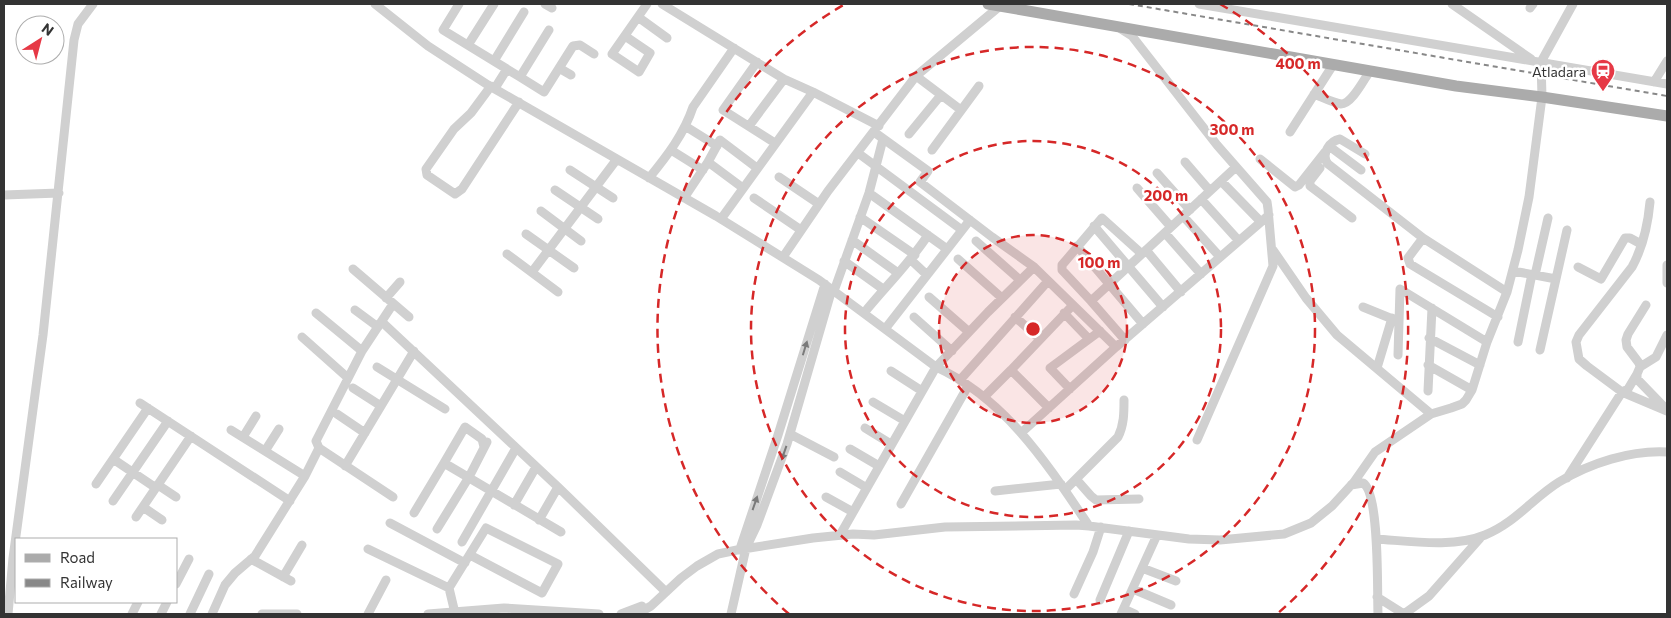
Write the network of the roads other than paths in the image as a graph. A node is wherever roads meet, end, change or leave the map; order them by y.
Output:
1 (93, 4) edge
2 (375, 4) edge
3 (459, 4) edge
4 (494, 4) edge
5 (647, 4) edge
6 (662, 4) edge
7 (988, 4) edge
8 (1199, 4) edge
9 (1452, 4) edge
10 (1573, 4) edge
11 (1000, 6) junction
12 (1041, 8) edge
13 (524, 12) dead end
14 (638, 18) junction
15 (1117, 26) junction
16 (549, 30) dead end
17 (625, 36) dead end
18 (667, 38) dead end
19 (468, 45) junction
20 (734, 48) junction
21 (594, 54) dead end
22 (494, 61) junction
23 (1667, 61) edge
24 (758, 62) junction
25 (1538, 62) junction
26 (1333, 64) junction
27 (560, 68) junction
28 (507, 69) junction
29 (1370, 71) junction
30 (571, 75) dead end
31 (916, 76) junction
32 (520, 77) junction
33 (784, 79) junction
34 (1654, 82) junction
35 (1667, 84) edge
36 (979, 86) dead end
37 (493, 87) junction
38 (813, 92) junction
39 (941, 94) junction
40 (1314, 94) junction
41 (1542, 97) junction
42 (518, 102) junction
43 (961, 110) junction
44 (1667, 116) edge
45 (685, 126) junction
46 (749, 126) junction
47 (877, 129) junction
48 (1290, 132) dead end
49 (909, 134) dead end
50 (883, 139) junction
51 (775, 143) junction
52 (717, 146) junction
53 (671, 150) junction
54 (932, 150) dead end
55 (858, 153) junction
56 (1327, 153) junction
57 (1365, 154) dead end
58 (1260, 158) dead end
59 (617, 159) junction
60 (1185, 162) dead end
61 (705, 166) junction
62 (876, 167) junction
63 (1236, 167) junction
64 (757, 168) junction
65 (570, 170) dead end
66 (1361, 170) dead end
67 (1157, 173) dead end
68 (779, 177) dead end
69 (650, 178) junction
70 (1221, 181) junction
71 (595, 187) junction
72 (743, 188) junction
73 (1137, 188) dead end
74 (555, 190) dead end
75 (1210, 191) junction
76 (59, 193) junction
77 (869, 193) junction
78 (4, 195) edge
79 (613, 198) dead end
80 (684, 198) junction
81 (754, 198) dead end
82 (1201, 199) junction
83 (1650, 202) dead end
84 (819, 204) junction
85 (580, 207) junction
86 (541, 211) dead end
87 (1186, 213) junction
88 (1269, 215) junction
89 (860, 217) junction
90 (1352, 218) dead end
91 (1548, 218) dead end
92 (598, 219) dead end
93 (721, 219) junction
94 (970, 220) junction
95 (1260, 222) junction
96 (1094, 226) junction
97 (564, 228) junction
98 (802, 230) junction
99 (962, 230) junction
100 (1168, 230) junction
101 (1567, 230) dead end
102 (526, 234) dead end
103 (928, 236) junction
104 (1423, 238) junction
105 (852, 240) junction
106 (581, 241) dead end
107 (976, 241) dead end
108 (1239, 241) junction
109 (1641, 244) junction
110 (1077, 246) junction
111 (1272, 248) junction
112 (548, 249) junction
113 (947, 250) junction
114 (1144, 252) junction
115 (507, 254) dead end
116 (783, 257) junction
117 (913, 257) junction
118 (1220, 258) junction
119 (958, 259) dead end
120 (844, 261) junction
121 (1667, 265) edge
122 (1034, 266) junction
123 (1128, 267) junction
124 (1578, 267) dead end
125 (574, 268) dead end
126 (353, 269) dead end
127 (1513, 271) junction
128 (532, 272) junction
129 (898, 273) junction
130 (1201, 274) junction
131 (927, 275) junction
132 (1533, 275) junction
133 (1556, 279) junction
134 (1020, 280) junction
135 (1048, 281) junction
136 (400, 282) dead end
137 (1667, 283) edge
138 (1110, 284) junction
139 (830, 288) junction
140 (883, 289) junction
141 (558, 292) dead end
142 (1181, 292) junction
143 (1507, 292) junction
144 (929, 297) dead end
145 (1002, 298) junction
146 (1091, 301) junction
147 (1073, 305) junction
148 (1646, 305) dead end
149 (1163, 307) junction
150 (1363, 307) dead end
151 (1432, 308) junction
152 (355, 310) dead end
153 (316, 313) dead end
154 (864, 313) junction
155 (1064, 313) junction
156 (385, 314) junction
157 (914, 316) dead end
158 (408, 317) dead end
159 (1015, 317) junction
160 (1498, 318) junction
161 (1395, 320) junction
162 (1143, 324) junction
163 (885, 329) junction
164 (1100, 331) junction
165 (969, 332) junction
166 (1667, 335) edge
167 (302, 337) dead end
168 (1429, 338) junction
169 (1090, 339) junction
170 (1040, 340) junction
171 (1125, 340) junction
172 (1487, 342) junction
173 (1518, 342) dead end
174 (1116, 347) junction
175 (362, 350) junction
176 (414, 350) junction
177 (1540, 350) dead end
178 (952, 351) junction
179 (1398, 355) dead end
180 (1428, 365) junction
181 (1480, 366) junction
182 (377, 367) dead end
183 (936, 368) junction
184 (1377, 368) junction
185 (1012, 370) junction
186 (891, 371) dead end
187 (1639, 371) junction
188 (348, 378) junction
189 (397, 379) junction
190 (960, 380) junction
191 (968, 386) junction
192 (353, 388) dead end
193 (1070, 388) junction
194 (1472, 390) junction
195 (922, 391) junction
196 (1428, 391) dead end
197 (1622, 392) junction
198 (984, 398) junction
199 (1124, 400) dead end
200 (874, 402) dead end
201 (381, 406) junction
202 (1048, 408) junction
203 (445, 409) dead end
204 (1667, 410) edge
205 (336, 414) dead end
206 (1431, 414) junction
207 (256, 416) dead end
208 (168, 421) junction
209 (905, 421) junction
210 (865, 428) dead end
211 (279, 429) dead end
212 (232, 430) dead end
213 (1020, 433) junction
214 (364, 434) junction
215 (790, 434) junction
216 (191, 436) junction
217 (242, 437) junction
218 (1197, 440) dead end
219 (891, 444) junction
220 (319, 448) junction
221 (516, 448) junction
222 (850, 449) dead end
223 (265, 451) junction
224 (1667, 452) edge
225 (834, 457) dead end
226 (113, 459) junction
227 (444, 463) junction
228 (345, 466) junction
229 (879, 466) junction
230 (536, 467) junction
231 (133, 472) junction
232 (840, 472) dead end
233 (306, 476) junction
234 (469, 477) junction
235 (1567, 478) junction
236 (1076, 479) junction
237 (96, 484) dead end
238 (1351, 485) junction
239 (157, 486) junction
240 (1063, 487) junction
241 (558, 488) junction
242 (867, 488) junction
243 (492, 491) junction
244 (995, 491) dead end
245 (176, 497) dead end
246 (393, 497) dead end
247 (826, 497) dead end
248 (1139, 499) dead end
249 (290, 500) junction
250 (113, 501) dead end
251 (901, 504) dead end
252 (514, 505) junction
253 (143, 507) junction
254 (853, 512) junction
255 (414, 513) dead end
256 (136, 517) dead end
257 (162, 520) dead end
258 (539, 520) junction
259 (390, 523) dead end
260 (1089, 526) junction
261 (1101, 527) junction
262 (437, 529) dead end
263 (561, 532) dead end
264 (1129, 532) junction
265 (1157, 535) junction
266 (840, 536) junction
267 (1482, 536) junction
268 (1376, 539) junction
269 (462, 542) dead end
270 (302, 545) dead end
271 (368, 549) dead end
272 (743, 549) junction
273 (8, 557) edge
274 (189, 559) dead end
275 (251, 559) junction
276 (467, 559) junction
277 (1142, 568) junction
278 (210, 574) dead end
279 (283, 576) junction
280 (178, 580) edge
281 (386, 580) dead end
282 (1176, 581) dead end
283 (291, 582) dead end
284 (449, 588) junction
285 (1133, 589) junction
286 (666, 592) junction
287 (1074, 594) dead end
288 (1378, 597) junction
289 (1100, 600) dead end
290 (167, 603) edge
291 (1172, 605) dead end
292 (1122, 612) edge
293 (461, 613) edge
294 (8, 614) edge
295 (161, 614) edge
296 (190, 614) edge
297 (212, 614) edge
298 (262, 614) edge
299 (297, 614) edge
300 (368, 614) edge
301 (428, 614) edge
302 (492, 614) edge
303 (542, 614) edge
304 (599, 614) edge
305 (620, 614) edge
306 (637, 614) edge
307 (731, 614) edge
308 (1135, 614) edge
309 (1378, 614) edge
310 (1404, 614) edge

1 - 76 street
2 - 37 street
3 - 19 street
4 - 19 street
5 - 14 street
6 - 20 street
7 - 11 main road
8 - 25 street
9 - 25 street
10 - 25 street
11 - 12 main road
11 - 31 street
12 - 15 main road
13 - 22 street
14 - 17 street
14 - 18 street
15 - 26 main road
15 - 63 street
16 - 32 street
19 - 22 street
20 - 24 street
20 - 45 street
21 - 27 street
22 - 28 street
23 - 34 street
24 - 33 street
24 - 46 street
25 - 34 street
25 - 41 street
26 - 29 main road
26 - 40 street
27 - 30 street
27 - 32 street
28 - 32 street
28 - 37 street
29 - 40 street
29 - 41 main road
31 - 39 street
31 - 47 street
33 - 38 street
33 - 46 street
34 - 35 street
36 - 43 street
37 - 42 street
37 - 42 street
38 - 47 street
38 - 51 street
39 - 43 street
39 - 49 street
40 - 48 street
41 - 44 main road
41 - 127 street
42 - 59 street
43 - 54 street
45 - 52 street
45 - 53 street
46 - 51 street
47 - 50 street
47 - 55 street
50 - 62 street
50 - 94 street
51 - 64 street
52 - 61 street
52 - 64 street
53 - 61 street
53 - 69 street
55 - 62 street
55 - 84 street
56 - 57 street
56 - 58 street
56 - 66 street
56 - 90 street
56 - 104 street
59 - 69 street
59 - 71 street
60 - 75 street
61 - 72 street
61 - 80 street
62 - 77 street
62 - 99 street
63 - 70 street
63 - 88 street
64 - 72 street
65 - 71 street
67 - 87 street
68 - 84 street
69 - 80 street
70 - 75 street
70 - 95 street
71 - 79 street
71 - 85 street
72 - 93 street
73 - 100 street
74 - 85 street
75 - 82 street
76 - 78 street
76 - 273 street
77 - 89 street
77 - 103 street
80 - 93 street
81 - 98 street
82 - 87 street
82 - 108 street
83 - 109 street
84 - 98 street
85 - 92 street
85 - 97 street
86 - 97 street
87 - 100 street
87 - 118 street
88 - 95 street
88 - 111 street
89 - 105 street
89 - 117 street
91 - 132 street
93 - 116 street
94 - 99 street
94 - 122 street
95 - 108 street
96 - 110 street
96 - 114 street
96 - 123 street
97 - 106 street
97 - 112 street
98 - 116 street
99 - 113 street
100 - 114 street
100 - 130 street
101 - 133 street
102 - 112 street
103 - 113 street
103 - 117 street
104 - 143 street
104 - 160 street
105 - 120 street
105 - 129 street
107 - 134 street
108 - 118 street
109 - 124 street
109 - 197 street
110 - 138 street
110 - 146 street
111 - 184 street
111 - 218 street
112 - 125 street
112 - 128 street
113 - 131 street
114 - 123 street
114 - 142 street
115 - 128 street
116 - 139 street
117 - 129 street
117 - 131 street
118 - 130 street
119 - 145 street
120 - 139 street
120 - 140 street
121 - 137 street
122 - 134 street
122 - 135 street
123 - 138 street
123 - 149 street
126 - 156 street
127 - 132 street
127 - 143 street
128 - 141 street
129 - 140 street
130 - 142 street
131 - 163 street
132 - 133 street
132 - 173 street
133 - 177 street
134 - 145 street
135 - 147 street
135 - 159 street
136 - 156 street
138 - 146 street
138 - 162 street
139 - 154 street
139 - 215 street
272 -> 139 street
140 - 154 street
142 - 149 street
143 - 160 street
144 - 165 street
145 - 165 street
146 - 171 street
147 - 155 street
147 - 164 street
148 - 187 street
149 - 162 street
150 - 161 street
151 - 161 street
151 - 168 street
151 - 172 street
152 - 156 street
153 - 175 street
154 - 163 street
155 - 169 street
155 - 170 street
156 - 158 street
156 - 175 street
156 - 176 street
157 - 178 street
159 - 170 street
159 - 190 street
160 - 172 street
161 - 179 street
161 - 184 street
162 - 171 street
163 - 183 street
164 - 169 street
164 - 174 street
165 - 178 street
166 - 187 street
167 - 188 street
168 - 180 street
168 - 181 street
169 - 193 street
170 - 185 street
171 - 174 street
172 - 181 street
174 - 193 street
175 - 188 street
176 - 189 street
176 - 221 street
178 - 183 street
180 - 194 street
180 - 196 street
181 - 194 street
182 - 189 street
183 - 190 street
183 - 195 street
184 - 206 street
185 - 198 street
185 - 202 street
186 - 195 street
187 - 197 street
187 - 204 street
188 - 220 street
189 - 201 street
189 - 203 street
190 - 191 street
191 - 198 street
191 - 251 street
192 - 201 street
193 - 202 street
194 - 206 street
195 - 209 street
197 - 204 street
197 - 235 street
198 - 213 street
199 - 236 street
200 - 209 street
201 - 214 street
202 - 213 street
205 - 214 street
206 - 238 street
207 - 217 street
208 - 216 street
208 - 226 street
208 - 231 street
209 - 219 street
210 - 219 street
211 - 223 street
212 - 217 street
213 - 240 street
214 - 228 street
215 - 225 street
215 -> 272 street
216 - 239 street
216 - 249 street
217 - 223 street
219 - 229 street
220 - 228 street
220 - 233 street
221 - 230 street
221 - 243 street
222 - 229 street
223 - 233 street
224 - 235 street
226 - 231 street
226 - 237 street
227 - 234 street
227 - 234 street
227 - 255 street
228 - 246 street
229 - 242 street
230 - 241 street
230 - 252 street
231 - 239 street
231 - 250 street
232 - 242 street
233 - 249 street
234 - 243 street
234 - 262 street
235 - 267 street
236 - 240 street
236 - 248 street
238 - 265 street
238 - 268 street
239 - 245 street
239 - 253 street
240 - 244 street
240 - 260 street
241 - 258 street
241 - 286 street
242 - 254 street
243 - 252 street
243 - 269 street
247 - 254 street
249 - 275 street
252 - 258 street
253 - 256 street
253 - 257 street
254 - 266 street
258 - 263 street
259 - 276 street
260 - 261 street
260 - 266 street
261 - 264 street
261 - 287 street
264 - 265 street
264 - 289 street
265 - 277 street
266 - 272 street
267 - 268 street
267 - 310 street
268 - 288 street
270 - 279 street
271 - 284 street
272 - 286 street
272 - 307 street
273 - 294 street
274 - 280 street
275 - 279 street
275 - 297 street
276 - 276 street
276 - 284 street
277 - 282 street
277 - 285 street
278 - 296 street
279 - 283 street
281 - 300 street
284 - 293 street
285 - 291 street
285 - 292 street
286 - 305 street
286 - 306 street
288 - 309 street
288 - 310 street
290 - 295 street
292 - 308 street
293 - 301 street
293 - 304 street
298 - 299 street
302 - 303 street

